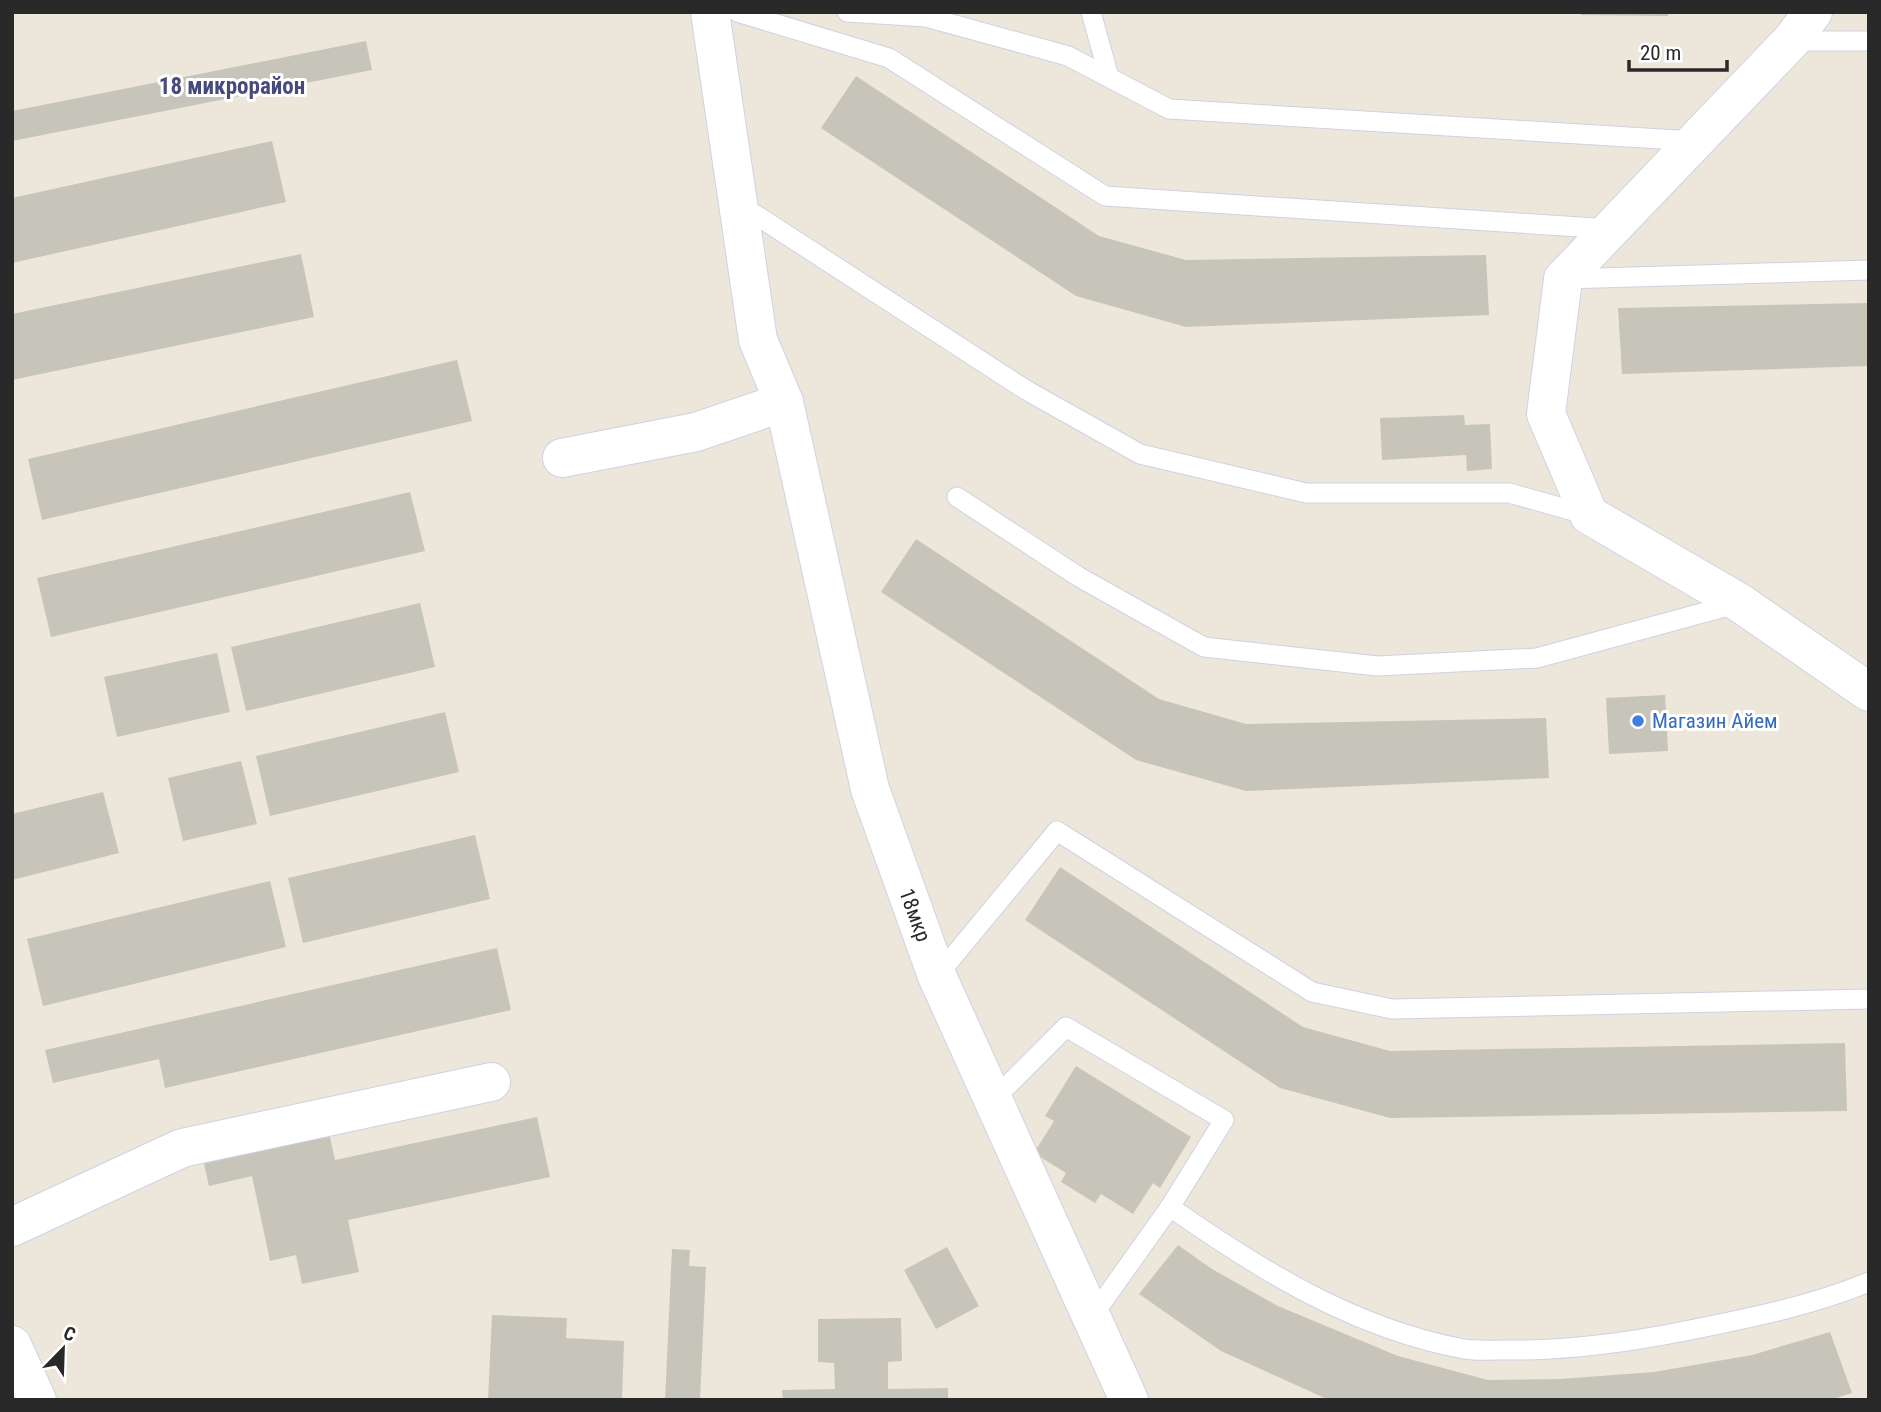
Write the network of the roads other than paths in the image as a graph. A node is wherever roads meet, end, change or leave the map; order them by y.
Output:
1 (710, 12) edge
2 (737, 12) edge
3 (847, 12) edge
4 (1091, 12) edge
5 (1802, 27) edge
6 (1869, 41) edge
7 (1109, 77) junction
8 (1696, 141) junction
9 (738, 204) junction
10 (1611, 229) junction
11 (1869, 270) edge
12 (1563, 279) junction
13 (784, 402) junction
14 (562, 458) dead end
15 (957, 497) dead end
16 (1589, 515) junction
17 (1740, 603) junction
18 (1869, 692) edge
19 (937, 976) junction
20 (1869, 999) edge
21 (491, 1082) dead end
22 (992, 1101) junction
23 (1170, 1208) junction
24 (12, 1227) edge
25 (1869, 1282) edge
26 (1091, 1318) junction
27 (12, 1346) edge
28 (37, 1400) edge
29 (1129, 1400) edge

1 - 9 street, 18мкр
2 - 10 lane
3 - 7 lane
4 - 7 lane
5 - 6 lane
5 - 8 street
7 - 8 lane
8 - 10 street
9 - 13 street, 18мкр
9 - 16 lane
10 - 12 street
11 - 12 lane
12 - 16 street
13 - 14 street
13 - 19 street, 18мкр
15 - 17 lane
16 - 17 street
17 - 18 street
19 - 20 lane
19 - 22 street, 18мкр
21 - 24 street
22 - 23 lane
22 - 26 street, 18мкр
23 - 25 lane
23 - 26 lane
26 - 29 street, 18мкр
27 - 28 street

